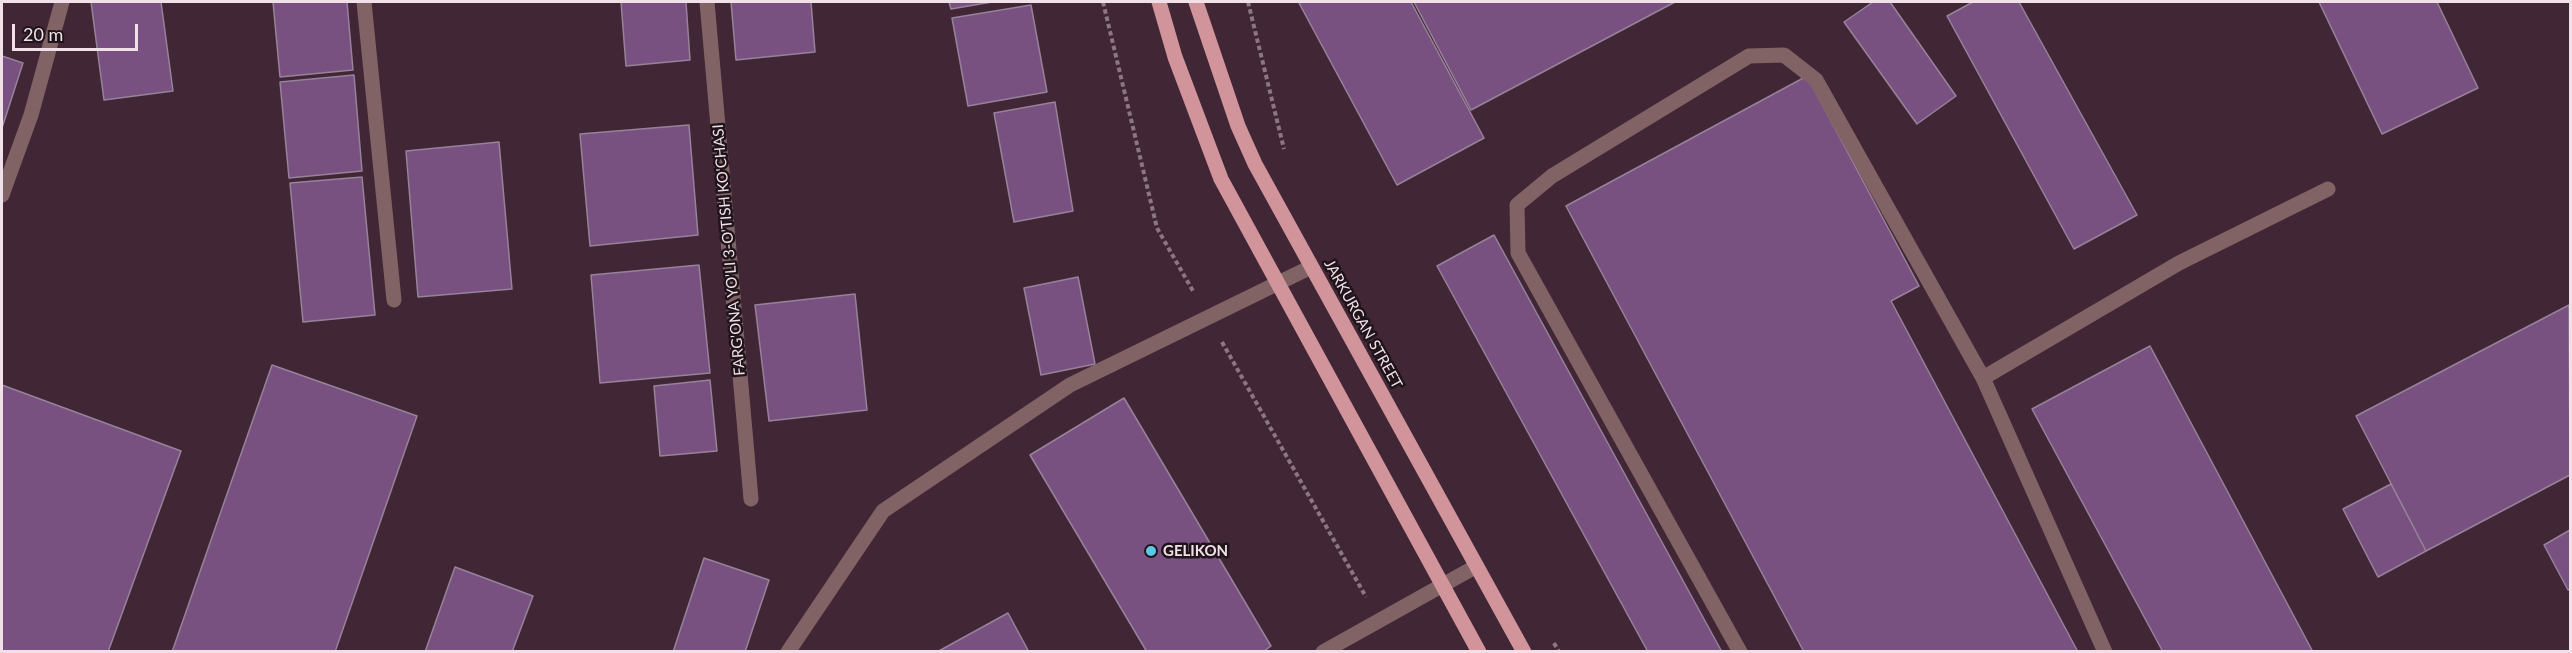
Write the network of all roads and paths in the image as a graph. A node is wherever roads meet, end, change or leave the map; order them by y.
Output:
1 (62, 2) edge
2 (364, 2) edge
3 (707, 2) edge
4 (1159, 2) edge
5 (1196, 2) edge
6 (1248, 2) edge
7 (1288, 158) dead end
8 (2328, 189) dead end
9 (2, 195) edge
10 (1311, 267) junction
11 (1277, 283) junction
12 (394, 300) dead end
13 (1983, 378) junction
14 (751, 499) dead end
15 (1475, 567) junction
16 (1442, 585) junction
17 (1553, 641) dead end
18 (788, 651) edge
19 (1323, 651) edge
20 (1479, 651) edge
21 (1524, 651) edge
22 (1559, 651) edge
23 (1740, 651) edge
24 (2105, 651) edge

1 - 9 street
2 - 12 street
3 - 14 street, FARG'ONA YO'LI 3-O'TISH KO'CHASI
4 - 11 main road
5 - 10 main road, JARKURGAN STREET
6 - 7 path
8 - 13 street
10 - 11 street
10 - 15 main road, JARKURGAN STREET
11 - 16 main road
11 - 18 street
13 - 23 street
13 - 24 street
15 - 16 street
15 - 21 main road, JARKURGAN STREET
16 - 19 street
16 - 20 main road
17 - 22 path

